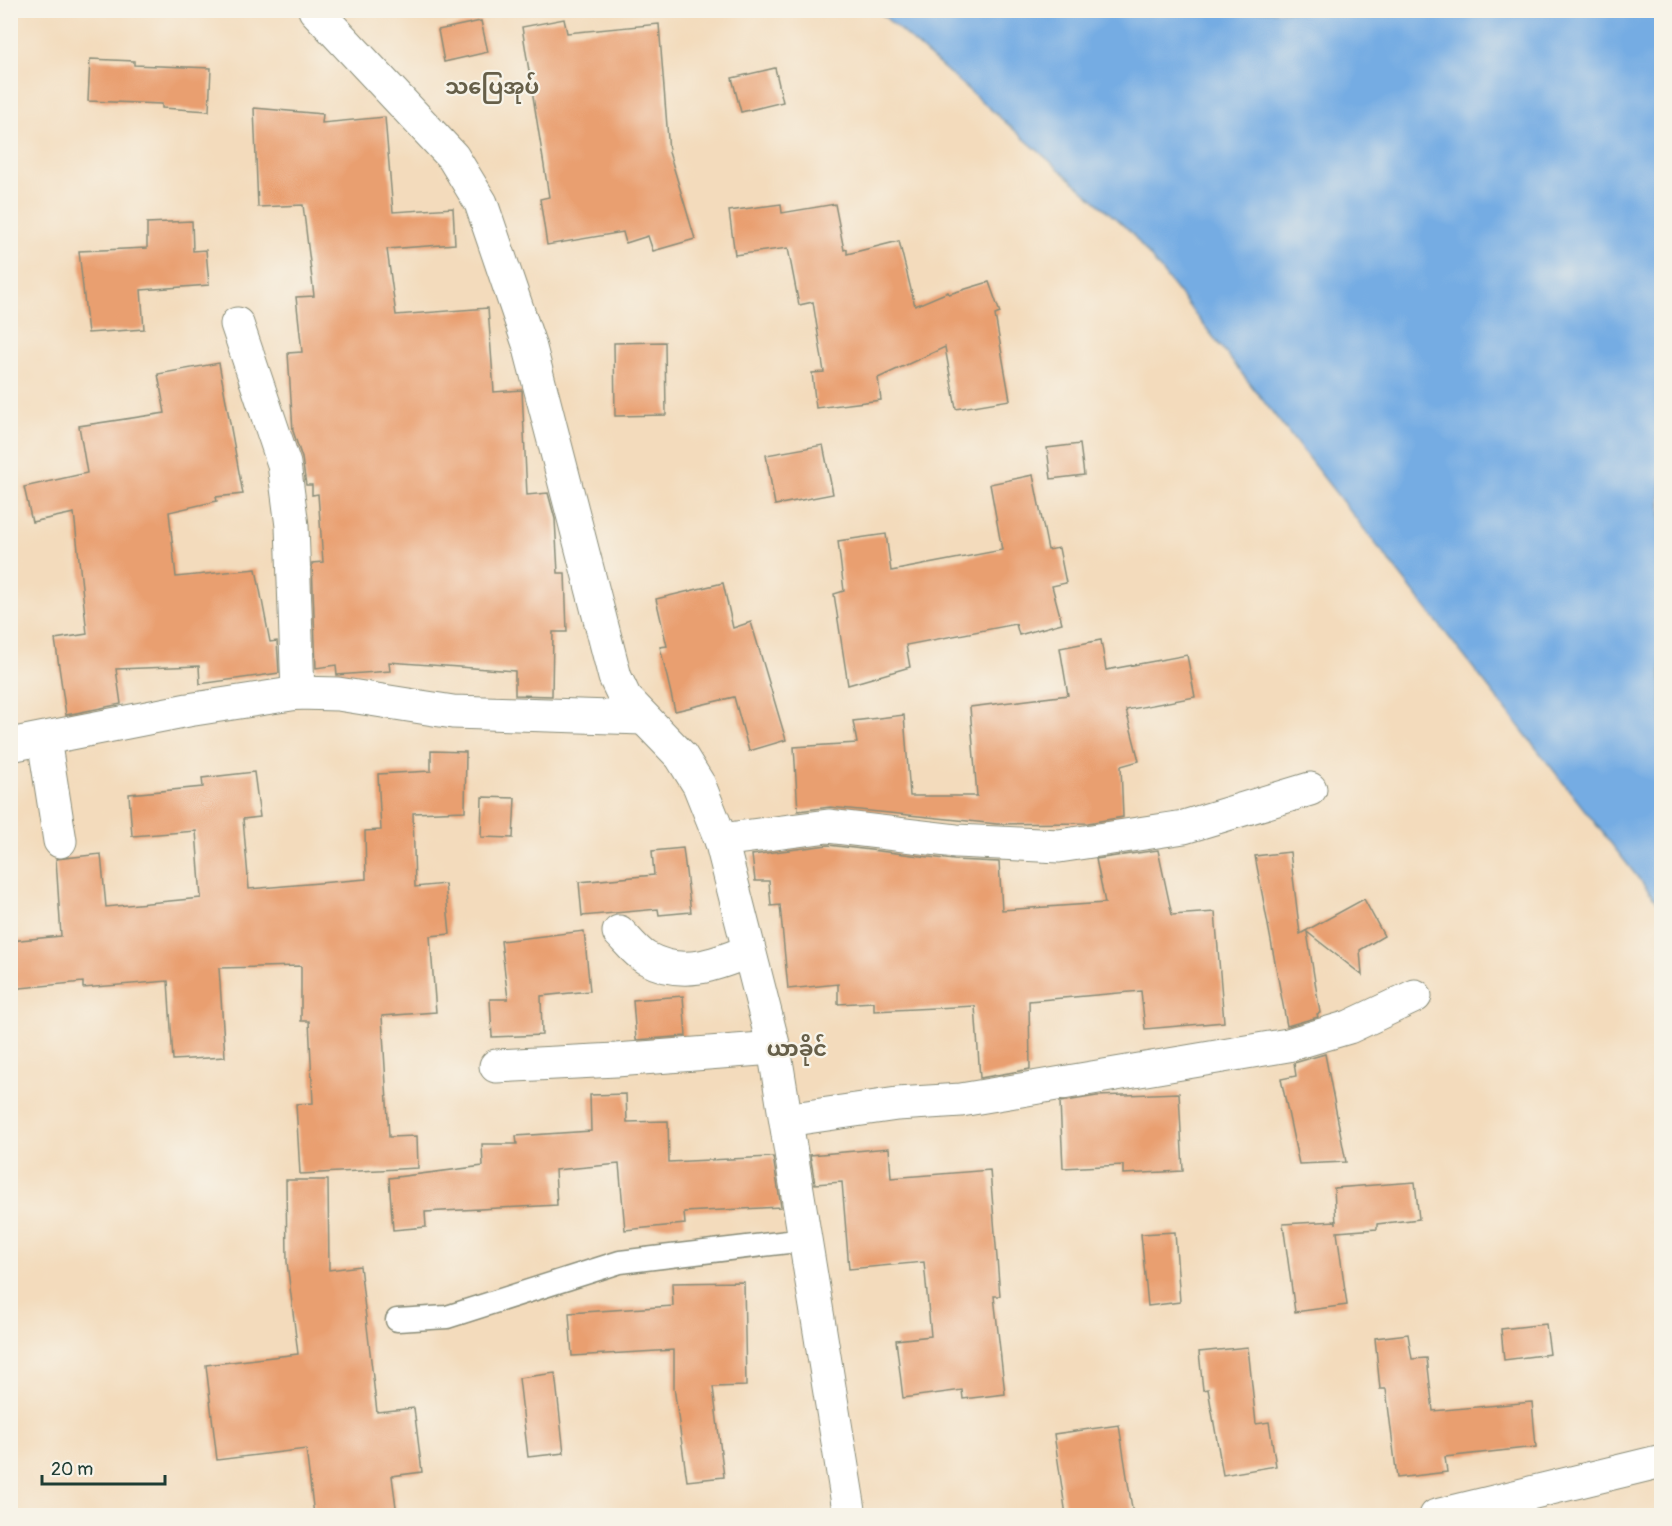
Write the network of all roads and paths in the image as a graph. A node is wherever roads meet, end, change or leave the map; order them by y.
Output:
1 (323, 14) edge
2 (237, 324) dead end
3 (298, 693) junction
4 (643, 718) junction
5 (44, 739) junction
6 (10, 745) edge
7 (1310, 789) dead end
8 (721, 840) junction
9 (60, 841) dead end
10 (619, 932) dead end
11 (749, 951) junction
12 (1415, 996) dead end
13 (774, 1048) junction
14 (496, 1066) dead end
15 (786, 1120) junction
16 (805, 1240) junction
17 (397, 1320) dead end
18 (1662, 1461) edge
19 (850, 1515) edge
20 (1436, 1515) edge

1 - 4 street
2 - 3 street
3 - 4 street
3 - 5 street
4 - 8 street
5 - 6 street
5 - 9 street
7 - 8 street
8 - 11 street
10 - 11 street
11 - 13 street
12 - 15 street
13 - 14 street
13 - 15 street
15 - 16 street
16 - 17 lane
16 - 19 street
18 - 20 street

